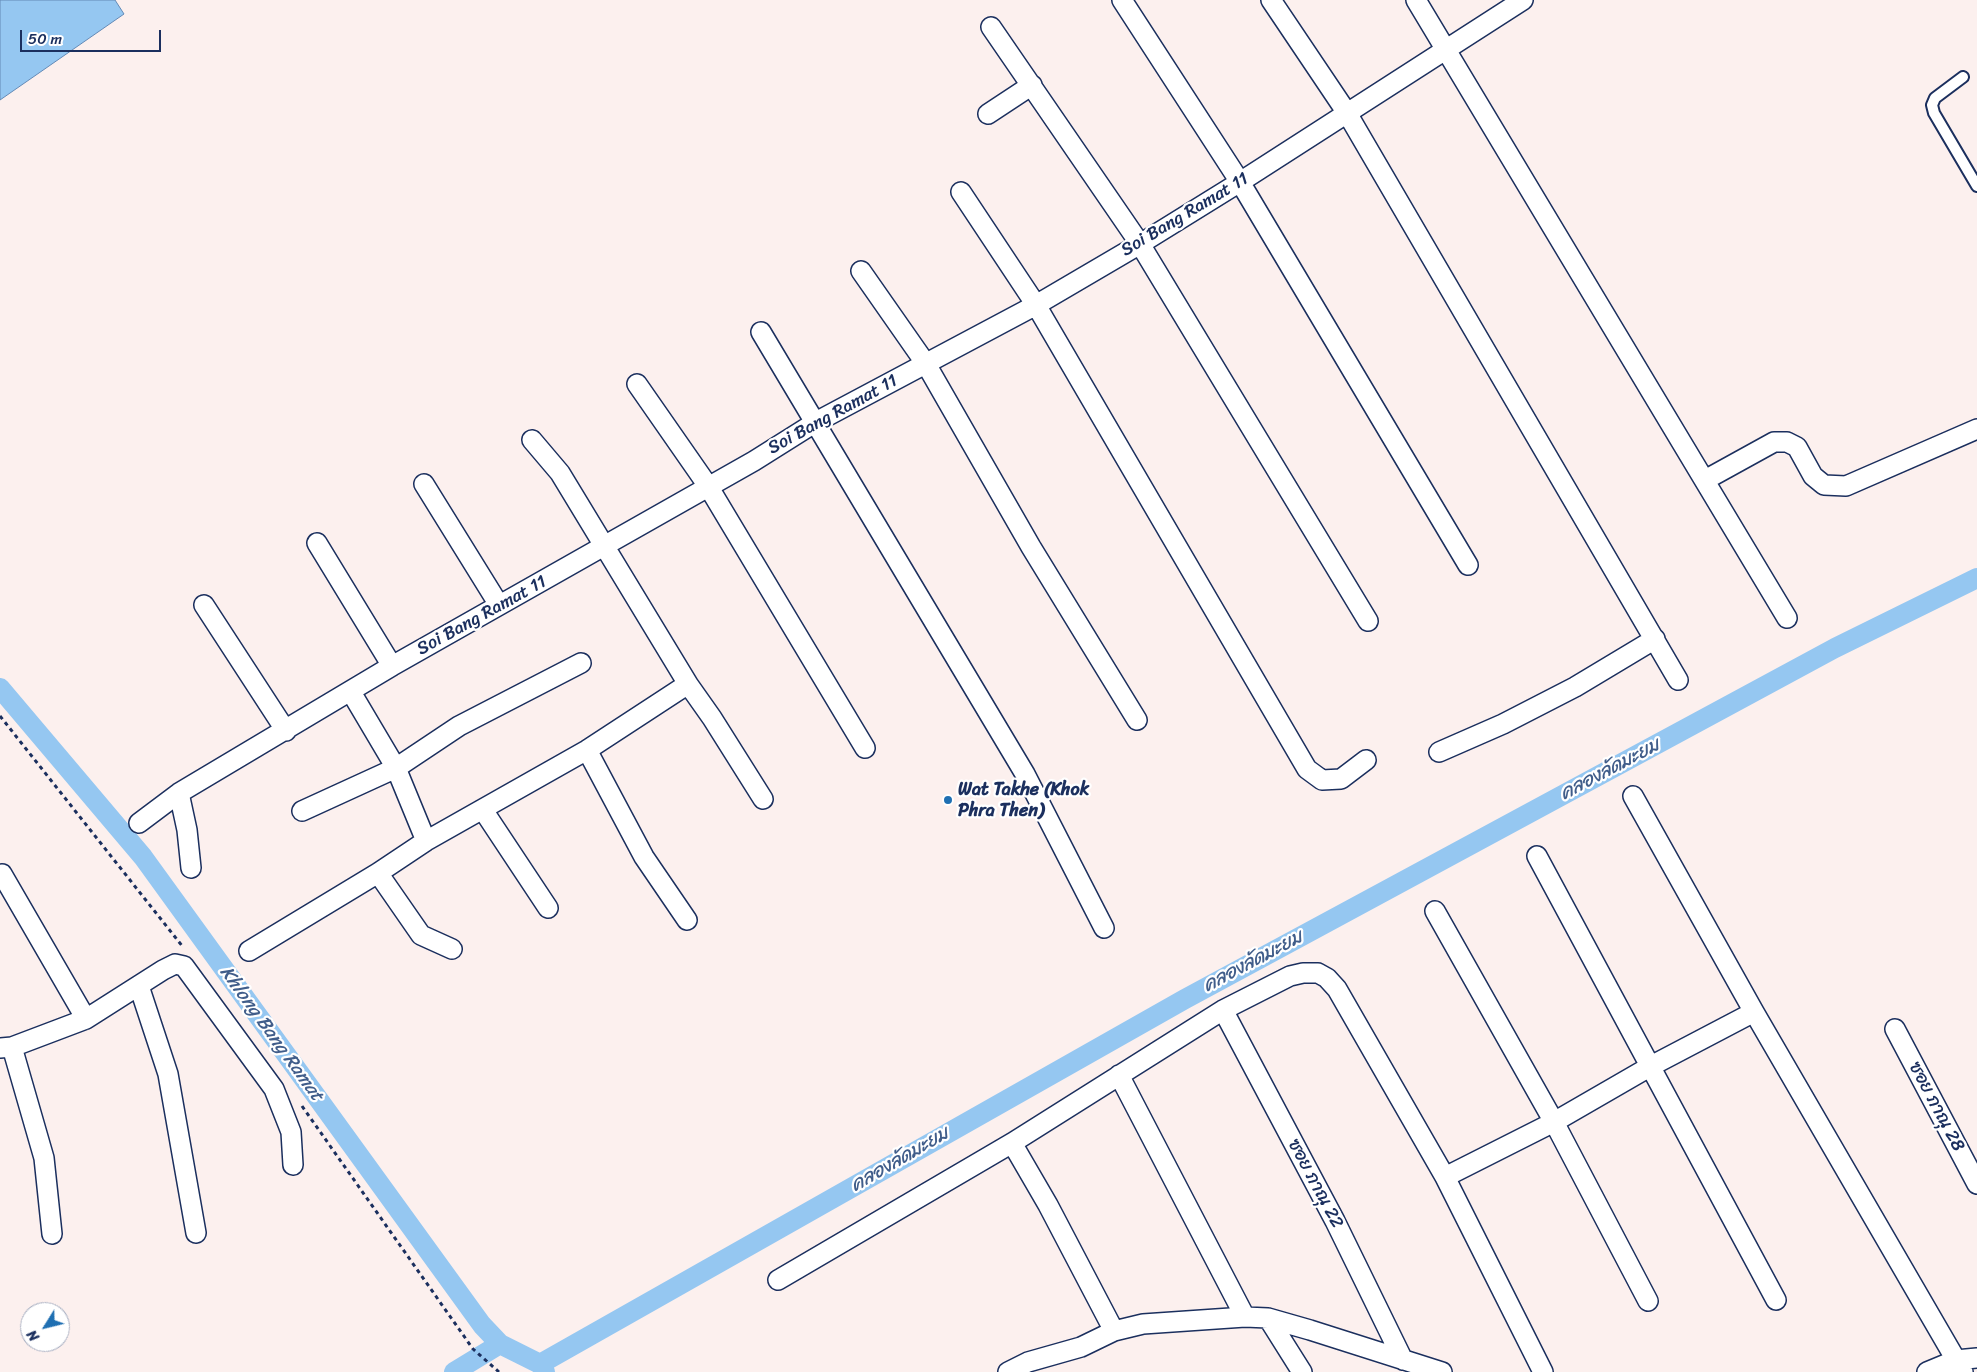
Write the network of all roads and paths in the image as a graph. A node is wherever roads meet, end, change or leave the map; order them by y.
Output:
1 (1122, 0) edge
2 (1271, 0) edge
3 (1416, 0) edge
4 (1524, 0) edge
5 (991, 26) dead end
6 (1446, 48) junction
7 (1963, 78) dead end
8 (1032, 85) junction
9 (1347, 113) junction
10 (988, 114) dead end
11 (1240, 182) junction
12 (1977, 186) edge
13 (962, 192) dead end
14 (1140, 244) junction
15 (860, 271) dead end
16 (1036, 305) junction
17 (761, 332) dead end
18 (926, 364) junction
19 (637, 384) dead end
20 (816, 422) junction
21 (1977, 429) edge
22 (532, 440) dead end
23 (1704, 480) junction
24 (424, 484) dead end
25 (708, 486) junction
26 (317, 543) dead end
27 (605, 546) junction
28 (1468, 565) dead end
29 (204, 605) dead end
30 (499, 605) junction
31 (1787, 618) dead end
32 (1368, 621) dead end
33 (1655, 639) junction
34 (581, 663) dead end
35 (392, 666) junction
36 (1678, 680) dead end
37 (688, 684) junction
38 (351, 692) junction
39 (1137, 720) dead end
40 (286, 731) junction
41 (865, 748) dead end
42 (587, 750) junction
43 (1439, 752) dead end
44 (1366, 760) dead end
45 (396, 768) junction
46 (178, 793) junction
47 (1633, 796) dead end
48 (763, 799) dead end
49 (483, 810) junction
50 (302, 811) dead end
51 (139, 823) dead end
52 (426, 841) junction
53 (1537, 856) dead end
54 (191, 868) dead end
55 (378, 873) junction
56 (2, 874) dead end
57 (548, 908) dead end
58 (1435, 911) dead end
59 (687, 920) dead end
60 (1104, 928) dead end
61 (452, 949) dead end
62 (249, 951) dead end
63 (139, 986) junction
64 (1223, 1010) junction
65 (1754, 1012) junction
66 (86, 1019) junction
67 (1895, 1029) dead end
68 (6, 1047) edge
69 (1651, 1066) junction
70 (1119, 1075) junction
71 (1554, 1122) junction
72 (1012, 1143) junction
73 (293, 1165) dead end
74 (1445, 1177) junction
75 (1977, 1184) edge
76 (196, 1232) dead end
77 (52, 1234) dead end
78 (778, 1280) dead end
79 (1776, 1300) dead end
80 (1648, 1301) dead end
81 (1245, 1318) junction
82 (1268, 1318) junction
83 (1114, 1331) junction
84 (473, 1349) dead end
85 (1977, 1358) edge
86 (1403, 1360) junction
87 (1959, 1366) edge
88 (1031, 1367) edge
89 (499, 1372) edge
90 (1008, 1372) edge
91 (1302, 1372) edge
92 (1442, 1372) edge
93 (1543, 1372) edge
94 (1927, 1372) edge

1 - 11 street
2 - 9 street
3 - 6 street
4 - 6 street, Soi Bang Ramat 11
5 - 8 street
6 - 9 street, Soi Bang Ramat 11
6 - 23 street
7 - 12 lane
8 - 10 street
8 - 14 street
9 - 11 street, Soi Bang Ramat 11
9 - 33 street
11 - 14 street, Soi Bang Ramat 11
11 - 28 street
13 - 16 street
14 - 16 street, Soi Bang Ramat 11
14 - 32 street
15 - 18 street
16 - 18 street, Soi Bang Ramat 11
16 - 44 street
17 - 20 street
18 - 20 street, Soi Bang Ramat 11
18 - 39 street
19 - 25 street
20 - 25 street, Soi Bang Ramat 11
20 - 60 street
21 - 23 street
22 - 27 street
23 - 31 street
24 - 30 street
25 - 27 street, Soi Bang Ramat 11
25 - 41 street
26 - 35 street
27 - 30 street, Soi Bang Ramat 11
27 - 37 street
29 - 40 street
30 - 35 street, Soi Bang Ramat 11
33 - 36 street
33 - 43 street
34 - 45 street
35 - 38 street, Soi Bang Ramat 11
37 - 42 street
37 - 48 street
38 - 40 street, Soi Bang Ramat 11
38 - 45 street
40 - 46 street, Soi Bang Ramat 11
42 - 49 street
42 - 59 street
45 - 50 street
45 - 52 street
46 - 51 street, Soi Bang Ramat 11
46 - 54 street
47 - 65 street
49 - 52 street
49 - 57 street
52 - 55 street
53 - 69 street
55 - 61 street
55 - 62 street
56 - 66 street
58 - 71 street
63 - 66 street
63 - 73 street
63 - 76 street
64 - 70 street
64 - 74 street
64 - 86 street, ซอย ภาณุ 22
65 - 69 street
65 - 87 street
66 - 68 street
67 - 75 street, ซอย ภาณุ 28
68 - 77 street
69 - 71 street
69 - 79 street
70 - 72 street
70 - 81 street
71 - 74 street
71 - 80 street
72 - 78 street
72 - 83 street
74 - 93 street
81 - 82 street
81 - 83 street
82 - 86 street
82 - 91 street
83 - 88 street
84 - 89 path
85 - 87 street
86 - 92 street
87 - 94 street
88 - 90 street

